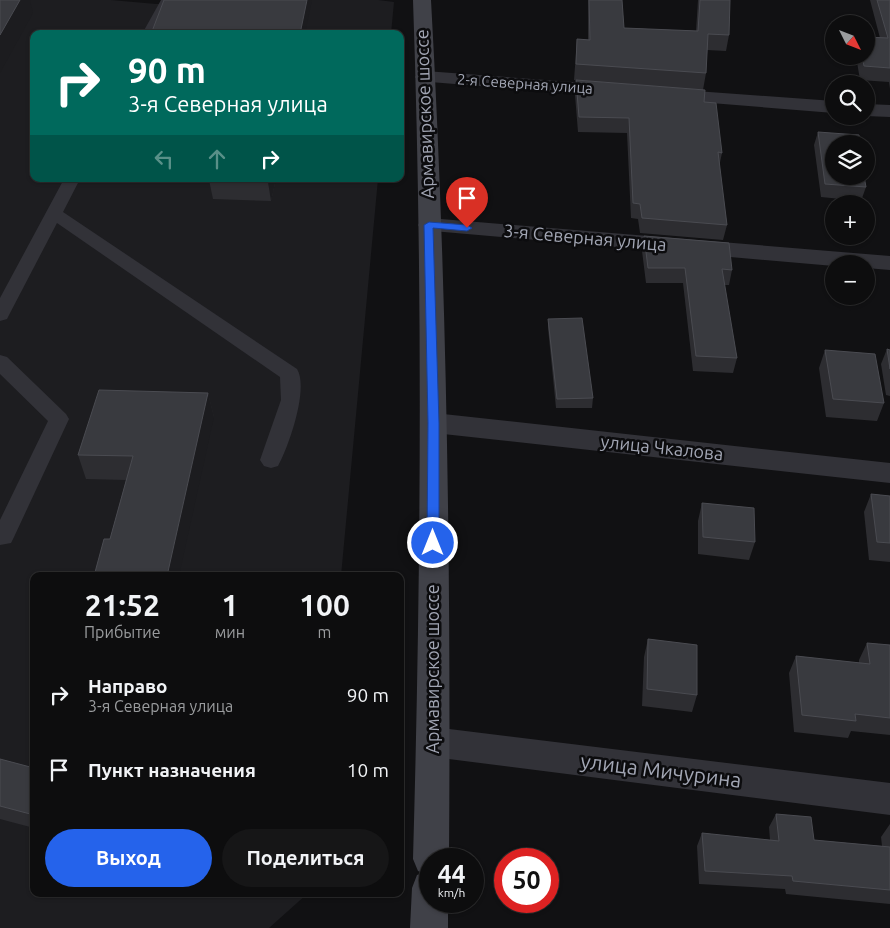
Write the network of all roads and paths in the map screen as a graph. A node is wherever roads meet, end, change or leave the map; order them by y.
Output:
1 (168, 0) edge
2 (422, 0) edge
3 (151, 30) edge
4 (426, 77) junction
5 (635, 92) edge
6 (654, 94) edge
7 (825, 106) edge
8 (875, 110) edge
9 (890, 111) edge
10 (70, 182) edge
11 (54, 213) junction
12 (429, 225) junction
13 (890, 263) edge
14 (0, 315) edge
15 (0, 362) edge
16 (434, 423) junction
17 (271, 460) dead end
18 (890, 473) edge
19 (3, 537) dead end
20 (433, 742) junction
21 (890, 799) edge
22 (431, 848) edge
23 (429, 913) edge
24 (429, 928) edge

1 - 3 lane
2 - 4 main road, Армавирское шоссе
4 - 5 street, 2-я Северная улица
4 - 12 main road, Армавирское шоссе
6 - 7 street
8 - 9 street
10 - 11 lane
11 - 14 lane
11 - 17 lane
12 - 13 street, 3-я Северная улица
12 - 16 main road, Армавирское шоссе
15 - 19 lane
16 - 18 street, улица Чкалова
16 - 20 main road, Армавирское шоссе
20 - 21 street, улица Мичурина
20 - 22 main road, Армавирское шоссе
23 - 24 main road

